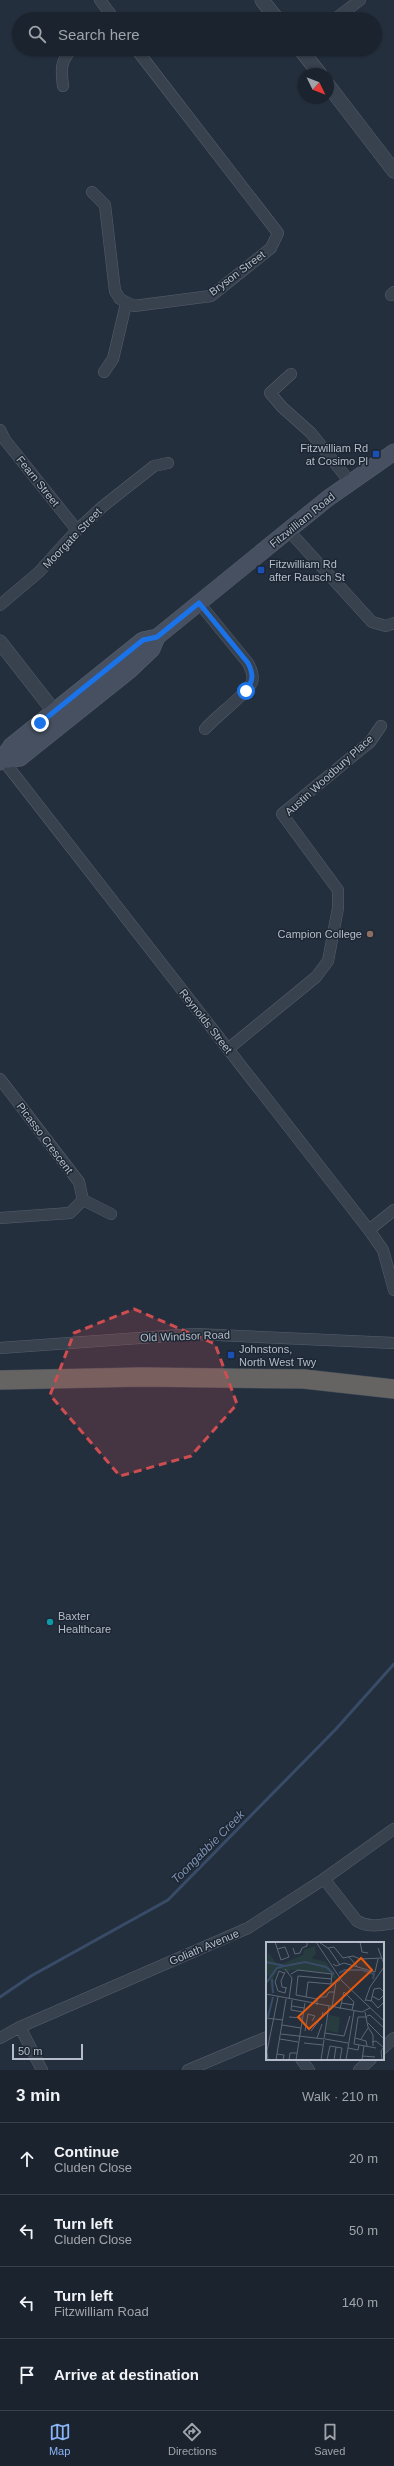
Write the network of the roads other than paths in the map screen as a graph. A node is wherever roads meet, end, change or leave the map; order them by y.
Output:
1 (100, 0) edge
2 (262, 0) edge
3 (360, 0) edge
4 (108, 12) edge
5 (271, 12) edge
6 (345, 12) edge
7 (65, 56) edge
8 (141, 56) edge
9 (306, 56) edge
10 (315, 68) edge
11 (63, 86) dead end
12 (334, 92) edge
13 (392, 164) edge
14 (92, 192) dead end
15 (126, 304) junction
16 (104, 372) dead end
17 (291, 374) dead end
18 (0, 430) edge
19 (394, 452) edge
20 (168, 463) dead end
21 (350, 482) junction
22 (77, 530) junction
23 (290, 532) junction
24 (199, 603) junction
25 (0, 605) edge
26 (394, 623) edge
27 (0, 642) edge
28 (59, 717) junction
29 (381, 726) dead end
30 (205, 729) dead end
31 (1, 761) edge
32 (228, 1049) junction
33 (0, 1079) edge
34 (83, 1200) junction
35 (394, 1210) edge
36 (111, 1214) dead end
37 (0, 1218) edge
38 (369, 1230) junction
39 (394, 1290) edge
40 (394, 1343) edge
41 (0, 1348) edge
42 (0, 1380) edge
43 (30, 1381) junction
44 (0, 1385) edge
45 (394, 1389) edge
46 (394, 1829) edge
47 (324, 1879) junction
48 (394, 1923) edge
49 (20, 2027) junction
50 (266, 2037) edge
51 (0, 2038) edge
52 (394, 2038) edge
53 (384, 2047) edge
54 (302, 2060) edge
55 (370, 2060) edge
56 (42, 2070) edge
57 (188, 2070) edge
58 (310, 2070) edge
59 (359, 2070) edge

1 - 4 street
2 - 5 street
3 - 6 street
7 - 11 street
8 - 15 street, Bryson Street
9 - 10 street
12 - 13 street
14 - 15 street
15 - 16 street
17 - 21 street
18 - 22 street, Fearn Street
19 - 21 main road, Fitzwilliam Road
20 - 22 street, Moorgate Street
21 - 23 main road, Fitzwilliam Road
22 - 25 street, Moorgate Street
23 - 24 main road, Fitzwilliam Road
23 - 26 street
24 - 28 main road, Fitzwilliam Road
24 - 30 street
27 - 28 street
28 - 31 main road, Fitzwilliam Road
29 - 32 street, Austin Woodbury Place
31 - 32 street, Reynolds Street
32 - 38 street, Reynolds Street
33 - 34 street, Picasso Crescent
34 - 36 street
34 - 37 street
35 - 38 street
38 - 39 street, Reynolds Street
40 - 41 street, Old Windsor Road
42 - 43 highway
43 - 44 highway
43 - 45 highway
46 - 47 street, Goliath Avenue
47 - 48 street
47 - 49 street, Goliath Avenue
49 - 51 street, Goliath Avenue
49 - 56 street
50 - 57 street
52 - 53 street
54 - 58 street
55 - 59 street

